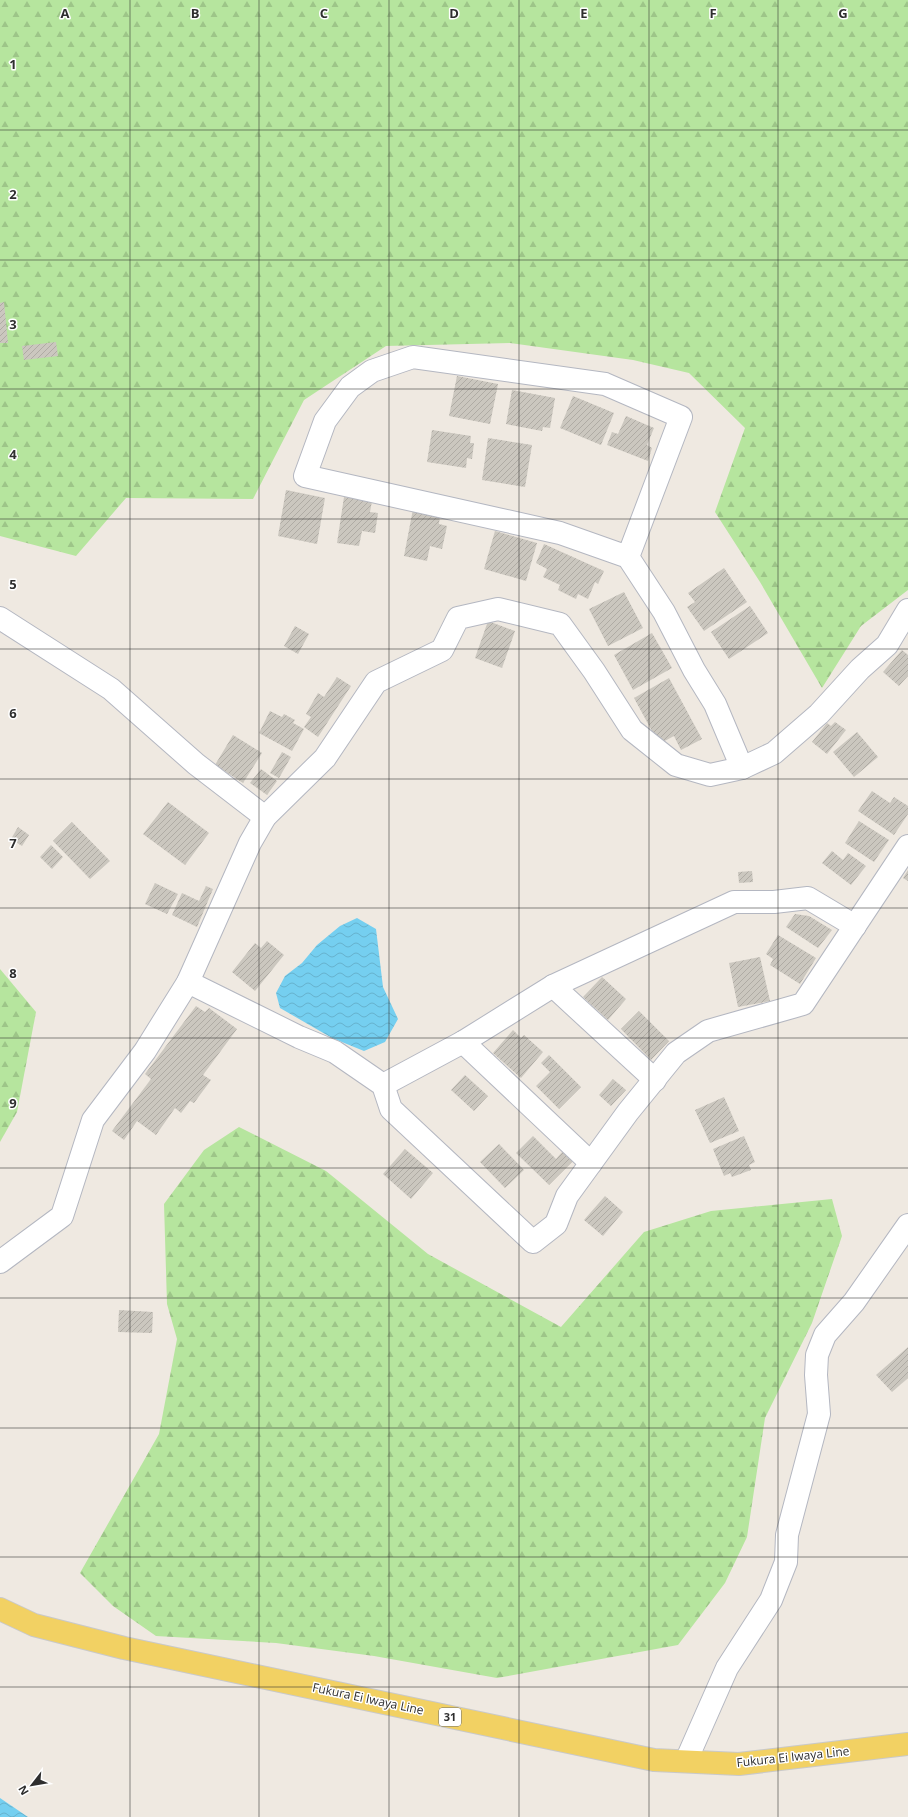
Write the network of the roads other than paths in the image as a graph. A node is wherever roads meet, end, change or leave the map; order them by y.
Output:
1 (628, 557) junction
2 (908, 610) edge
3 (0, 618) edge
4 (742, 768) junction
5 (265, 817) junction
6 (908, 846) edge
7 (855, 926) junction
8 (188, 982) junction
9 (553, 986) junction
10 (462, 1042) junction
11 (654, 1080) junction
12 (383, 1085) junction
13 (591, 1163) junction
14 (908, 1225) edge
15 (0, 1262) edge
16 (0, 1609) edge
17 (908, 1744) edge
18 (686, 1761) junction

1 - 1 street
1 - 4 street
2 - 4 street
3 - 5 street
4 - 5 street
5 - 8 street
6 - 7 street
7 - 9 street
7 - 11 street
8 - 12 street
8 - 15 street
9 - 10 street
9 - 11 street
10 - 12 street
10 - 13 street
11 - 13 street
12 - 13 street
14 - 18 street
16 - 18 main road, Fukura Ei Iwaya Line / 31
17 - 18 main road, Fukura Ei Iwaya Line / 31

